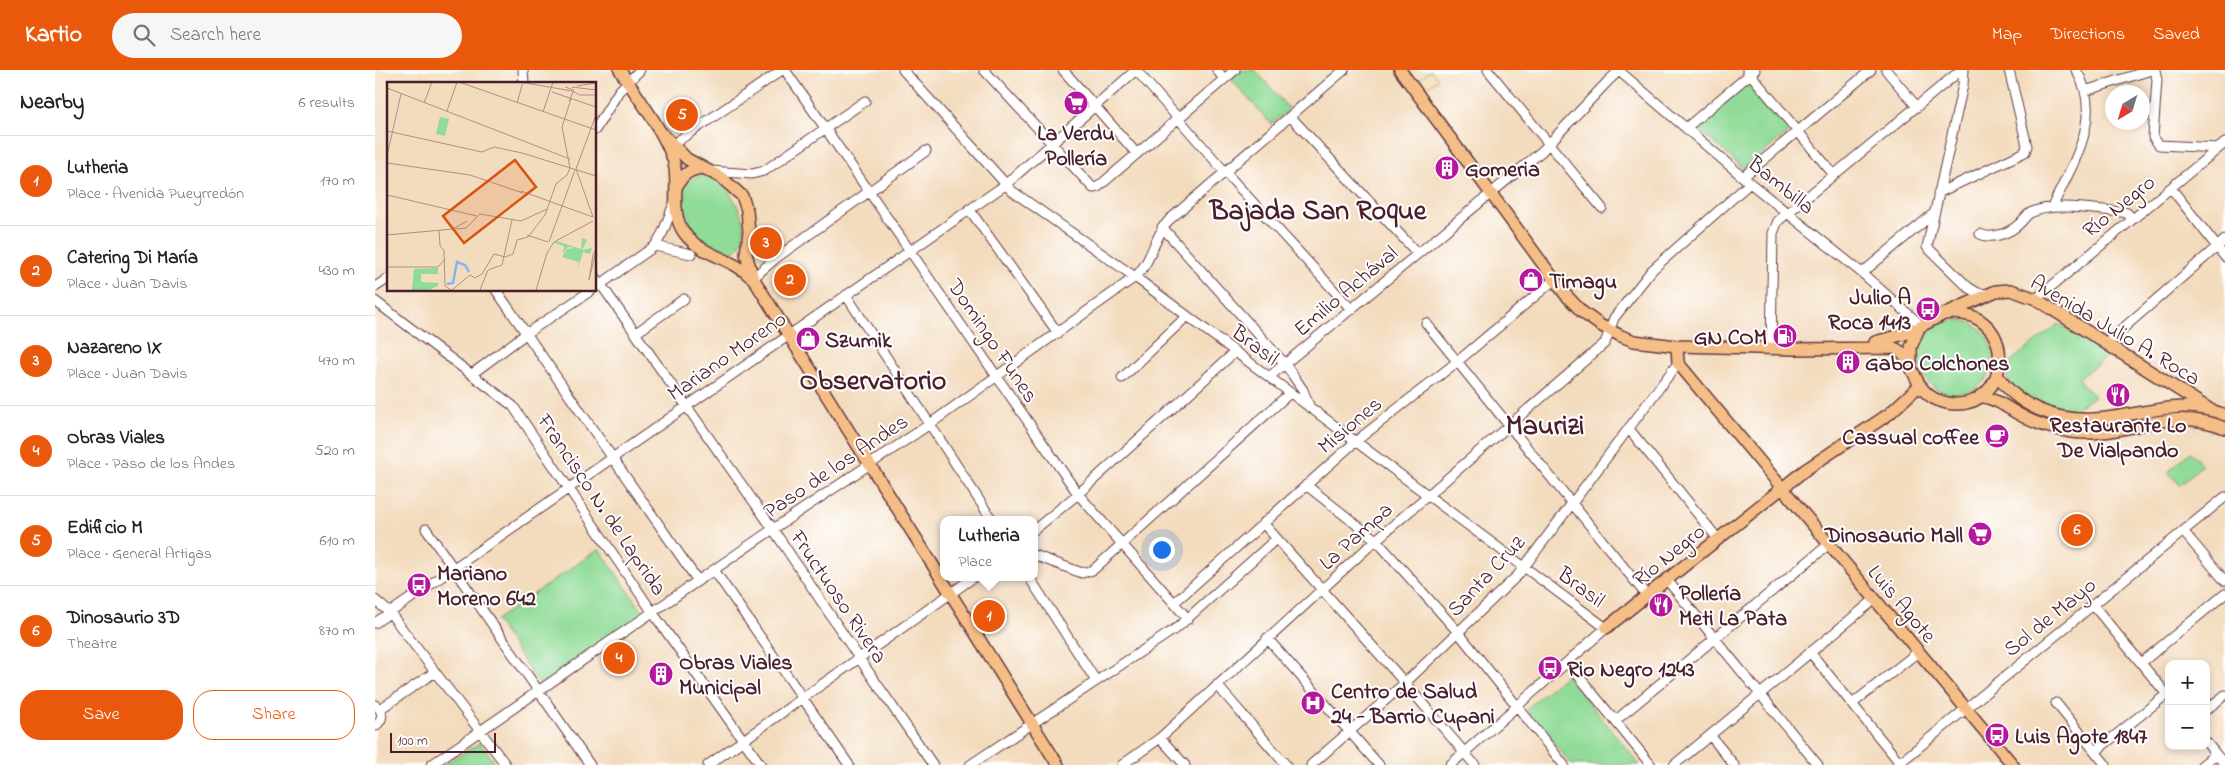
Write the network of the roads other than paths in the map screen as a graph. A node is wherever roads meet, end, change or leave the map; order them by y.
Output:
1 (620, 70) edge
2 (640, 70) edge
3 (784, 70) edge
4 (903, 70) edge
5 (984, 70) edge
6 (1063, 70) edge
7 (1136, 70) edge
8 (1217, 70) edge
9 (1235, 70) edge
10 (1344, 70) edge
11 (1401, 70) edge
12 (1488, 70) edge
13 (1619, 70) edge
14 (1871, 70) edge
15 (1886, 70) edge
16 (1962, 70) edge
17 (2009, 70) edge
18 (2076, 70) edge
19 (2151, 70) edge
20 (2155, 70) edge
21 (1751, 71) edge
22 (1225, 79) junction
23 (627, 81) junction
24 (2085, 91) junction
25 (865, 101) dead end
26 (1095, 107) junction
27 (1917, 107) junction
28 (1290, 116) junction
29 (1178, 118) junction
30 (596, 128) edge
31 (1686, 128) junction
32 (658, 129) junction
33 (826, 129) junction
34 (1797, 130) junction
35 (1052, 144) junction
36 (1549, 144) junction
37 (672, 145) junction
38 (2222, 146) edge
39 (926, 151) dead end
40 (1137, 154) junction
41 (706, 170) junction
42 (1225, 172) junction
43 (1834, 175) junction
44 (1746, 180) junction
45 (1005, 185) junction
46 (2171, 188) junction
47 (869, 190) junction
48 (1491, 192) junction
49 (1938, 193) junction
50 (675, 195) junction
51 (2052, 207) junction
52 (1602, 208) dead end
53 (969, 209) junction
54 (1788, 212) junction
55 (1933, 214) junction
56 (2133, 219) junction
57 (1162, 227) junction
58 (1980, 234) dead end
59 (2225, 240) edge
60 (747, 241) junction
61 (655, 246) junction
62 (2216, 247) junction
63 (910, 250) junction
64 (691, 254) dead end
65 (1418, 254) junction
66 (721, 257) junction
67 (2225, 257) edge
68 (1862, 273) junction
69 (1135, 276) junction
70 (753, 278) junction
71 (387, 279) edge
72 (1554, 280) junction
73 (598, 286) edge
74 (375, 287) edge
75 (1968, 287) junction
76 (497, 291) edge
77 (591, 291) edge
78 (1989, 294) junction
79 (846, 295) junction
80 (684, 299) dead end
81 (2036, 299) junction
82 (375, 301) edge
83 (1968, 303) junction
84 (1352, 310) junction
85 (1944, 314) junction
86 (1187, 316) junction
87 (1426, 323) dead end
88 (1921, 327) junction
89 (1611, 332) junction
90 (636, 333) junction
91 (1058, 333) junction
92 (527, 334) junction
93 (788, 335) junction
94 (2106, 343) junction
95 (1677, 346) junction
96 (1841, 347) junction
97 (1771, 349) junction
98 (1235, 352) junction
99 (1458, 361) junction
100 (1678, 363) junction
101 (1285, 364) junction
102 (1912, 371) junction
103 (472, 374) junction
104 (1997, 375) junction
105 (996, 377) junction
106 (1269, 377) junction
107 (1122, 378) dead end
108 (1919, 386) junction
109 (1290, 393) junction
110 (1980, 396) junction
111 (687, 405) junction
112 (1310, 408) junction
113 (2209, 409) junction
114 (2225, 414) edge
115 (930, 424) junction
116 (1511, 426) junction
117 (2224, 426) edge
118 (1629, 429) junction
119 (1355, 442) junction
120 (612, 458) junction
121 (870, 465) junction
122 (1306, 485) junction
123 (568, 488) junction
124 (1781, 488) junction
125 (1078, 494) junction
126 (1427, 496) junction
127 (2225, 497) edge
128 (1571, 501) junction
129 (989, 516) edge
130 (1263, 524) junction
131 (1038, 527) edge
132 (426, 529) dead end
133 (773, 529) junction
134 (2183, 531) junction
135 (1276, 539) junction
136 (1718, 539) junction
137 (1375, 540) junction
138 (1122, 544) junction
139 (1828, 545) junction
140 (1038, 556) edge
141 (1524, 566) junction
142 (453, 567) junction
143 (714, 570) junction
144 (940, 576) edge
145 (1667, 580) junction
146 (698, 581) junction
147 (943, 581) edge
148 (969, 581) edge
149 (1032, 581) edge
150 (2225, 581) edge
151 (1322, 590) junction
152 (951, 594) junction
153 (2225, 594) edge
154 (1647, 596) junction
155 (375, 600) edge
156 (1874, 600) junction
157 (1173, 603) junction
158 (2093, 605) junction
159 (390, 613) junction
160 (653, 613) junction
161 (1188, 619) junction
162 (375, 623) edge
163 (1607, 628) junction
164 (1458, 632) junction
165 (1267, 638) junction
166 (1715, 638) junction
167 (1810, 652) junction
168 (1918, 652) junction
169 (859, 658) junction
170 (1568, 663) junction
171 (2141, 663) junction
172 (435, 672) junction
173 (1096, 681) junction
174 (1405, 683) junction
175 (1217, 686) junction
176 (539, 691) junction
177 (2165, 692) edge
178 (1760, 694) junction
179 (2225, 695) edge
180 (803, 698) junction
181 (2165, 698) edge
182 (2056, 703) dead end
183 (1852, 704) junction
184 (378, 707) edge
185 (1517, 707) junction
186 (2210, 707) edge
187 (1966, 709) junction
188 (1615, 721) junction
189 (1033, 724) junction
190 (375, 726) edge
191 (1349, 731) junction
192 (481, 733) junction
193 (1710, 735) junction
194 (1159, 738) junction
195 (744, 740) junction
196 (2210, 747) edge
197 (2096, 751) junction
198 (1465, 753) junction
199 (2216, 754) junction
200 (1898, 764) edge
201 (431, 765) edge
202 (506, 765) edge
203 (590, 765) edge
204 (708, 765) edge
205 (761, 765) edge
206 (849, 765) edge
207 (933, 765) edge
208 (971, 765) edge
209 (1058, 765) edge
210 (1122, 765) edge
211 (1185, 765) edge
212 (1286, 765) edge
213 (1311, 765) edge
214 (1379, 765) edge
215 (1450, 765) edge
216 (1475, 765) edge
217 (1564, 765) edge
218 (1651, 765) edge
219 (1675, 765) edge
220 (1734, 765) edge
221 (1817, 765) edge
222 (2013, 765) edge
223 (2106, 765) edge
224 (2203, 765) edge
225 (2225, 765) edge

1 - 23 main road
2 - 23 street
3 - 33 street, Domingo Funes
3 - 37 street
4 - 45 street, Brasil
5 - 35 street
6 - 26 street
7 - 26 street, Mariano Moreno
7 - 29 street
8 - 22 street
9 - 22 street
10 - 28 street, Paso de los Andes
11 - 48 main road, Avenida Julio A. Roca
12 - 36 street
13 - 31 street, Bambilla
13 - 36 street, Emilio Achával
14 - 34 street
15 - 27 street
16 - 27 street
16 - 49 street
17 - 49 street
18 - 24 street
19 - 24 street
20 - 38 street
21 - 31 street
21 - 34 street
22 - 29 street
23 - 30 street
23 - 32 main road
24 - 51 street
25 - 33 street
26 - 35 street, Mariano Moreno
26 - 40 street
27 - 43 street
28 - 42 street, Paso de los Andes
28 - 65 street
29 - 40 street
29 - 42 street
31 - 44 street, Bambilla
32 - 37 main road
32 - 50 main road
33 - 41 street
33 - 47 street, Domingo Funes
34 - 43 street
34 - 44 street
35 - 40 street
35 - 45 street, Mariano Moreno
36 - 48 street, Emilio Achával
36 - 52 street
37 - 41 main road
38 - 46 street, Río Negro
39 - 47 street
41 - 50 main road
41 - 60 main road
42 - 57 street, Paso de los Andes
42 - 84 street
43 - 54 street
44 - 54 street, Bambilla
44 - 89 street
45 - 53 street, Mariano Moreno
45 - 69 street, Brasil
46 - 56 street, Río Negro
46 - 62 street
47 - 63 street, Domingo Funes
47 - 70 street
48 - 65 street, Emilio Achával
48 - 72 main road, Avenida Julio A. Roca
49 - 55 street
50 - 61 street
50 - 66 main road
51 - 56 street
51 - 58 street
53 - 63 street, Mariano Moreno
53 - 91 street
54 - 68 street, Bambilla
54 - 97 street
55 - 68 street
55 - 75 street
56 - 81 street, Río Negro
57 - 69 street, Paso de los Andes
57 - 101 street
59 - 62 street
60 - 66 main road
60 - 70 main road
61 - 64 street
61 - 73 street
62 - 67 street
62 - 94 street
63 - 79 street, Mariano Moreno
63 - 105 street, Domingo Funes
65 - 84 street, Emilio Achával
66 - 70 main road
68 - 88 street, Bambilla
69 - 86 street, Brasil
69 - 91 street, Paso de los Andes
70 - 93 main road
71 - 74 street
72 - 89 main road, Avenida Julio A. Roca
72 - 99 street, Misiones
73 - 90 street, Fructuoso Rivera
75 - 78 street
75 - 83 street
76 - 92 street
77 - 92 street
78 - 81 main road, Avenida Julio A. Roca
78 - 83 main road, Avenida Julio A. Roca
79 - 93 street, Mariano Moreno
79 - 115 street
80 - 90 street
81 - 94 main road, Avenida Julio A. Roca
82 - 103 street, Francisco N. de Laprida
83 - 85 main road, Avenida Julio A. Roca
84 - 101 street, Emilio Achával
85 - 88 main road, Avenida Julio A. Roca
85 - 104 main road
86 - 98 street, Brasil
86 - 107 street
87 - 99 street
88 - 96 main road, Avenida Julio A. Roca
88 - 102 main road, Avenida Julio A. Roca
89 - 95 main road, Avenida Julio A. Roca
89 - 116 street, La Pampa
90 - 111 street, Fructuoso Rivera
91 - 105 street, Paso de los Andes
92 - 103 street
92 - 120 street
93 - 111 street, Mariano Moreno
93 - 121 main road
94 - 113 main road, Avenida Julio A. Roca
95 - 97 main road, Avenida Julio A. Roca
95 - 100 main road
96 - 97 main road, Avenida Julio A. Roca
96 - 102 main road, Avenida Julio A. Roca
98 - 106 street, Brasil
98 - 125 street
99 - 116 street
99 - 119 street, Misiones
100 - 118 street, Santa Cruz
100 - 124 main road, Luis Agote
101 - 106 street, Emilio Achával
101 - 112 street
102 - 108 main road, Avenida Julio A. Roca
103 - 123 street, Francisco N. de Laprida
104 - 110 main road
104 - 113 main road
105 - 115 street, Paso de los Andes
105 - 125 street, Domingo Funes
106 - 109 street, Brasil
108 - 110 main road, Avenida Julio A. Roca
108 - 124 main road, Río Negro
109 - 112 street, Brasil
109 - 138 street
110 - 117 main road
111 - 120 street, Mariano Moreno
111 - 133 street, Fructuoso Rivera
112 - 119 street, Brasil
113 - 114 main road
115 - 121 street, Paso de los Andes
115 - 129 street
116 - 126 street, La Pampa
116 - 128 street
118 - 128 street, Santa Cruz
118 - 136 street
119 - 122 street, Misiones
119 - 126 street, Brasil
120 - 123 street, Mariano Moreno
120 - 146 street
121 - 133 street, Paso de los Andes
121 - 144 main road
122 - 130 street, Misiones
122 - 137 street
123 - 142 street, Mariano Moreno
123 - 160 street, Francisco N. de Laprida
124 - 136 main road, Río Negro
124 - 139 main road, Luis Agote
125 - 131 street
125 - 138 street, Domingo Funes
126 - 137 street, La Pampa
126 - 141 street, Brasil
127 - 134 street, Sol de Mayo
128 - 141 street, Santa Cruz
128 - 154 street
130 - 135 street
130 - 157 street, Misiones
132 - 142 street
133 - 143 street, Paso de los Andes
133 - 169 street, Fructuoso Rivera
134 - 150 street
134 - 158 street, Sol de Mayo
135 - 151 street
135 - 161 street
136 - 145 main road, Río Negro
137 - 151 street, La Pampa
137 - 164 street
138 - 140 street
138 - 157 street, Domingo Funes
139 - 156 main road, Luis Agote
139 - 166 street
141 - 163 street, Brasil
141 - 164 street, Santa Cruz
142 - 159 street, Mariano Moreno
142 - 176 street
143 - 146 street, Paso de los Andes
143 - 180 street
145 - 154 main road, Río Negro
145 - 166 street
146 - 160 street, Paso de los Andes
147 - 152 main road
148 - 152 street
149 - 173 street
151 - 165 street, La Pampa
151 - 174 street
152 - 169 street
152 - 189 main road
153 - 171 street
154 - 163 main road, Río Negro
155 - 159 street
156 - 167 street
156 - 168 main road, Luis Agote
157 - 161 street, Domingo Funes
158 - 171 street
158 - 187 street, Sol de Mayo
159 - 162 street, Mariano Moreno
159 - 172 street
160 - 176 street, Paso de los Andes
160 - 195 street, Francisco N. de Laprida
161 - 173 street
163 - 170 street, Río Negro
164 - 174 street, Santa Cruz
164 - 185 street
165 - 175 street, La Pampa
165 - 191 street
166 - 178 street
166 - 188 street
167 - 178 street
167 - 183 street
168 - 183 street
168 - 187 main road, Luis Agote
169 - 180 street
169 - 207 street, Fructuoso Rivera
170 - 185 street, Río Negro
170 - 188 street
171 - 177 street
172 - 184 street
172 - 192 street
173 - 189 street
174 - 191 street, Santa Cruz
174 - 198 street
175 - 194 street, La Pampa
175 - 212 street
176 - 192 street, Paso de los Andes
176 - 203 street
178 - 193 street
178 - 221 street
179 - 186 street
180 - 195 street
180 - 206 street
181 - 197 street
182 - 197 street
183 - 200 street
184 - 190 street
185 - 198 street, Río Negro
185 - 217 street
187 - 200 street, Sol de Mayo
187 - 222 main road, Luis Agote
188 - 218 street
189 - 208 street
189 - 209 main road
191 - 213 street, Santa Cruz
191 - 214 street
192 - 201 street, Paso de los Andes
192 - 202 street
193 - 219 street
193 - 220 street
194 - 210 street, La Pampa
194 - 211 street
195 - 204 street
195 - 205 street, Francisco N. de Laprida
196 - 199 street
197 - 223 street
198 - 215 street, Río Negro
198 - 216 street
199 - 224 street
199 - 225 street

